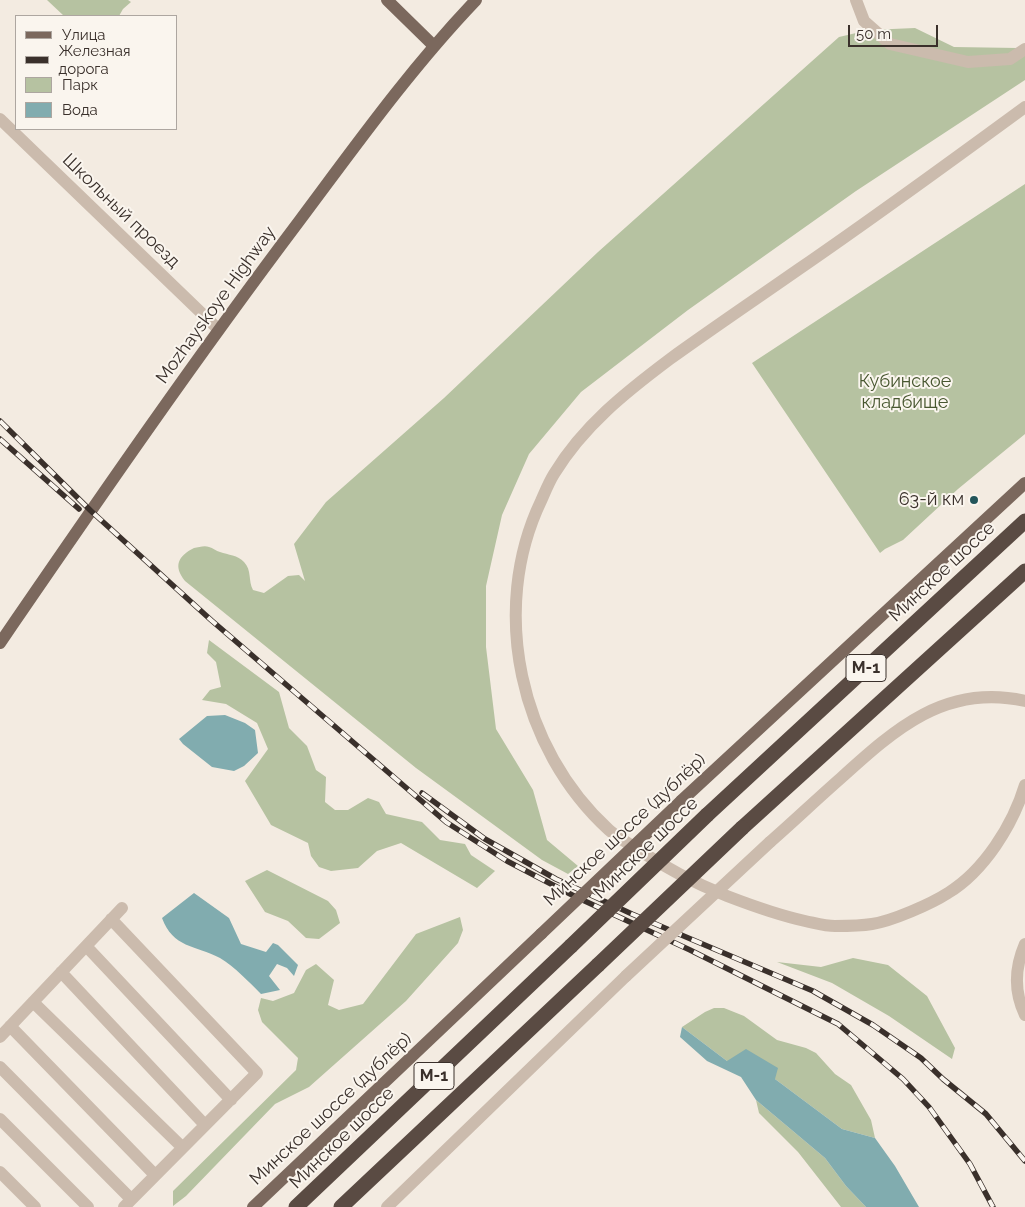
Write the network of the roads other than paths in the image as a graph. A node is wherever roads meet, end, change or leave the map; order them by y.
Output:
1 (387, 0) edge
2 (476, 0) edge
3 (856, 0) edge
4 (434, 46) junction
5 (1025, 49) edge
6 (1025, 107) edge
7 (0, 119) edge
8 (218, 329) junction
9 (1025, 483) edge
10 (1025, 521) edge
11 (1025, 570) edge
12 (0, 643) edge
13 (1025, 701) edge
14 (1025, 785) edge
15 (122, 908) dead end
16 (111, 919) junction
17 (1025, 944) edge
18 (86, 946) junction
19 (61, 972) junction
20 (33, 1002) junction
21 (1025, 1015) edge
22 (10, 1026) junction
23 (0, 1037) edge
24 (0, 1067) edge
25 (231, 1100) junction
26 (0, 1119) edge
27 (205, 1125) junction
28 (182, 1148) junction
29 (0, 1172) edge
30 (155, 1176) junction
31 (127, 1203) edge
32 (35, 1207) edge
33 (88, 1207) edge
34 (253, 1207) edge
35 (296, 1207) edge
36 (341, 1207) edge
37 (387, 1207) edge

1 - 4 main road
2 - 4 main road, Mozhayskoye Highway
3 - 5 street
4 - 8 main road, Mozhayskoye Highway
6 - 14 street
7 - 8 street, Школьный проезд
8 - 12 main road, Mozhayskoye Highway
9 - 34 main road, Минское шоссе (дублёр), bridge
10 - 35 highway, Минское шоссе / М-1, bridge
11 - 36 highway, М-1, bridge
13 - 37 street, bridge
15 - 16 street
16 - 18 street
16 - 25 street
17 - 21 street
18 - 19 street
18 - 25 street
19 - 20 street
19 - 27 street
20 - 22 street
20 - 28 street
22 - 23 street
22 - 30 street
24 - 31 street
25 - 27 street
26 - 33 street
27 - 28 street
28 - 30 street
29 - 32 street
30 - 31 street

